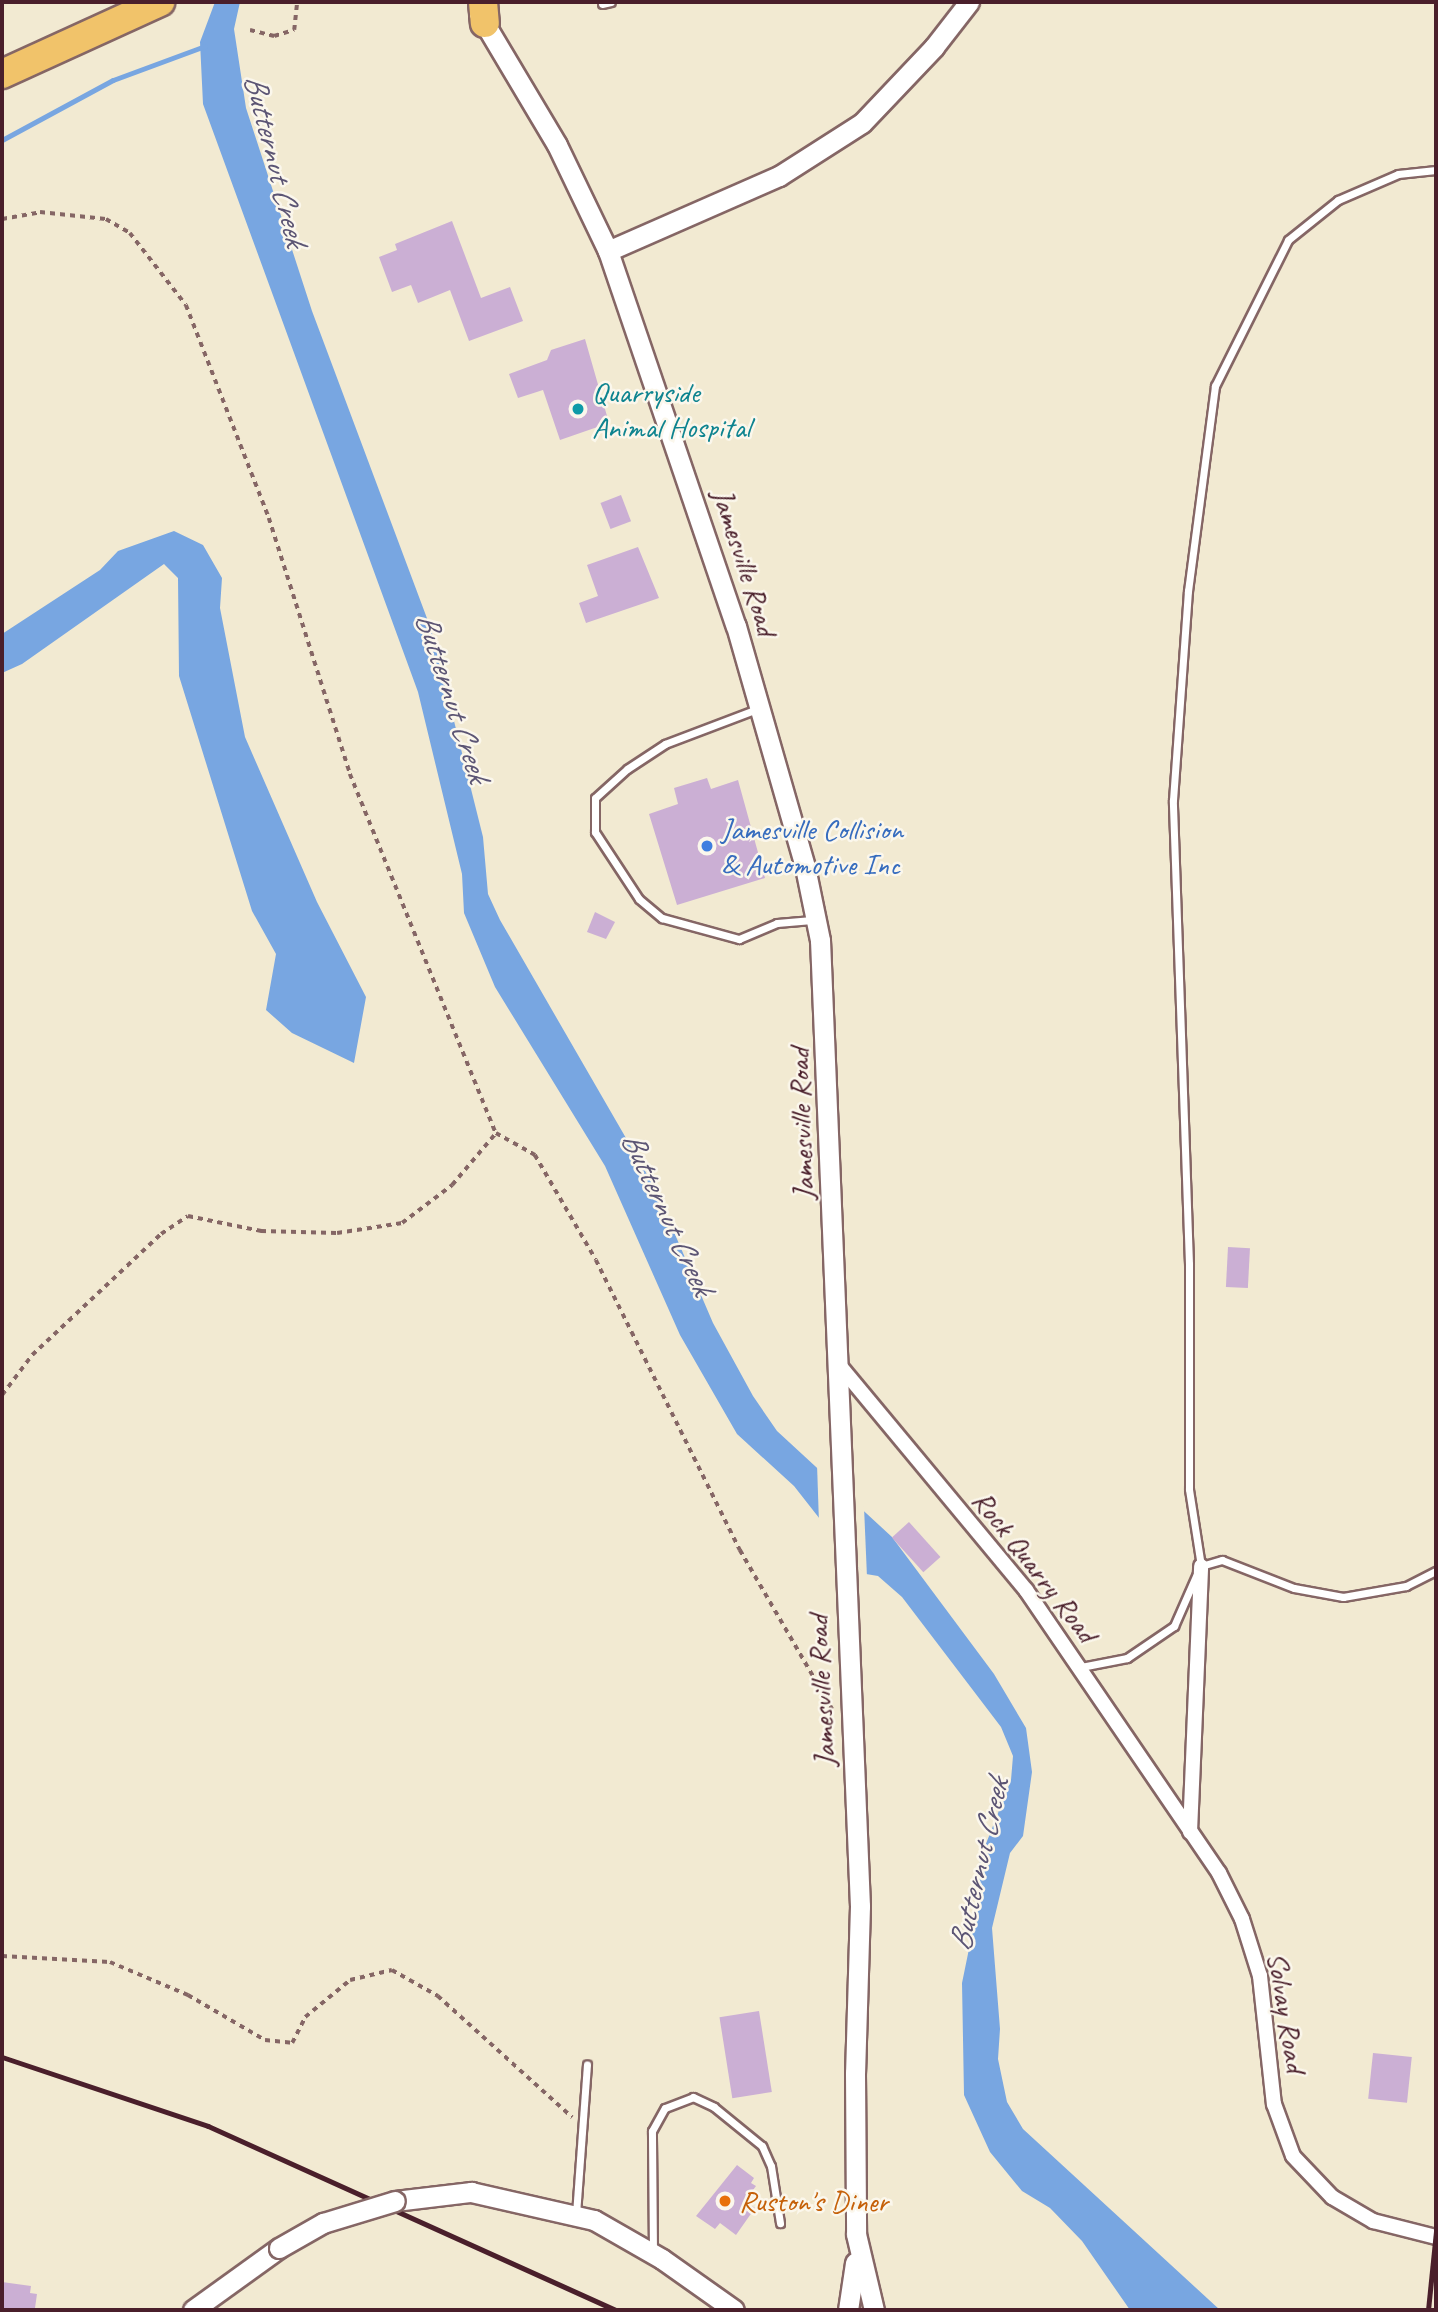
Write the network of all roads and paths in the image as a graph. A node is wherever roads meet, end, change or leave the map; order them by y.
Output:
1 (160, 2) edge
2 (297, 2) edge
3 (611, 2) edge
4 (968, 2) edge
5 (602, 4) dead end
6 (480, 9) edge
7 (250, 30) dead end
8 (2, 74) edge
9 (1436, 170) edge
10 (2, 219) edge
11 (608, 251) junction
12 (760, 708) junction
13 (816, 920) junction
14 (496, 1133) junction
15 (840, 1366) junction
16 (2, 1395) edge
17 (1200, 1566) junction
18 (1436, 1571) edge
19 (1081, 1667) junction
20 (834, 1712) dead end
21 (1190, 1832) junction
22 (2, 1956) edge
23 (587, 2064) dead end
24 (583, 2128) junction
25 (576, 2215) junction
26 (780, 2223) dead end
27 (856, 2234) junction
28 (1436, 2237) edge
29 (653, 2252) junction
30 (202, 2307) edge
31 (734, 2310) edge
32 (848, 2310) edge
33 (874, 2310) edge

1 - 8 highway
2 - 7 path
3 - 5 lane
4 - 11 street
6 - 11 street, Jamesville Road
9 - 17 lane
10 - 14 path
11 - 12 street, Jamesville Road
12 - 13 street, Jamesville Road
12 - 13 lane
13 - 15 street, Jamesville Road
14 - 16 path
14 - 20 path
15 - 19 street, Rock Quarry Road
15 - 27 street, Jamesville Road
17 - 18 lane
17 - 19 lane, Rock Quarry Road
17 - 21 street
19 - 21 street, Solvay Road
21 - 28 street, Solvay Road
22 - 24 path
23 - 24 lane
24 - 25 lane
25 - 29 street
25 - 30 street, bridge
26 - 29 lane
27 - 32 street
27 - 33 street, Jamesville Road
29 - 31 street

